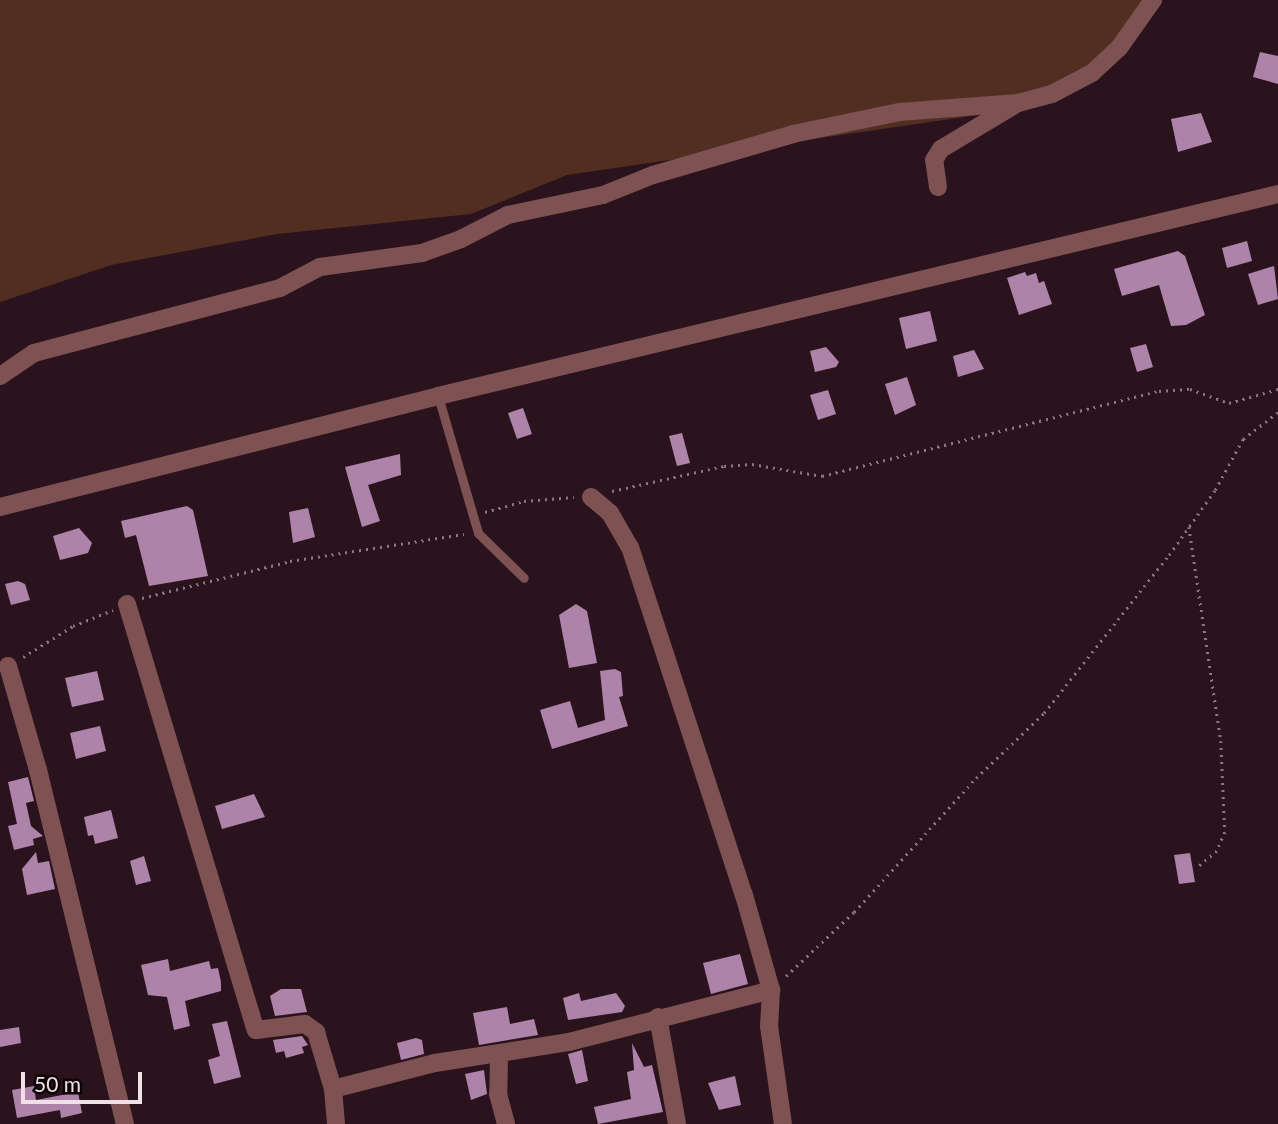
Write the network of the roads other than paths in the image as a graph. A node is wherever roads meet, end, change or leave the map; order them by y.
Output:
1 (1153, 0) edge
2 (1018, 103) junction
3 (938, 187) dead end
4 (1278, 194) edge
5 (0, 376) edge
6 (438, 396) junction
7 (590, 496) road end
8 (0, 507) edge
9 (524, 578) dead end
10 (127, 604) road end
11 (8, 666) road end
12 (771, 990) junction
13 (658, 1017) junction
14 (499, 1055) junction
15 (333, 1089) junction
16 (125, 1124) edge
17 (336, 1124) edge
18 (506, 1124) edge
19 (677, 1124) edge
20 (783, 1124) edge

1 - 2 street
2 - 3 street
2 - 5 street
4 - 6 street
6 - 8 street
6 - 9 lane
7 - 12 street
10 - 15 street
11 - 16 street
12 - 13 street
12 - 20 street
13 - 14 street
13 - 19 street
14 - 15 street
14 - 18 street
15 - 17 street

